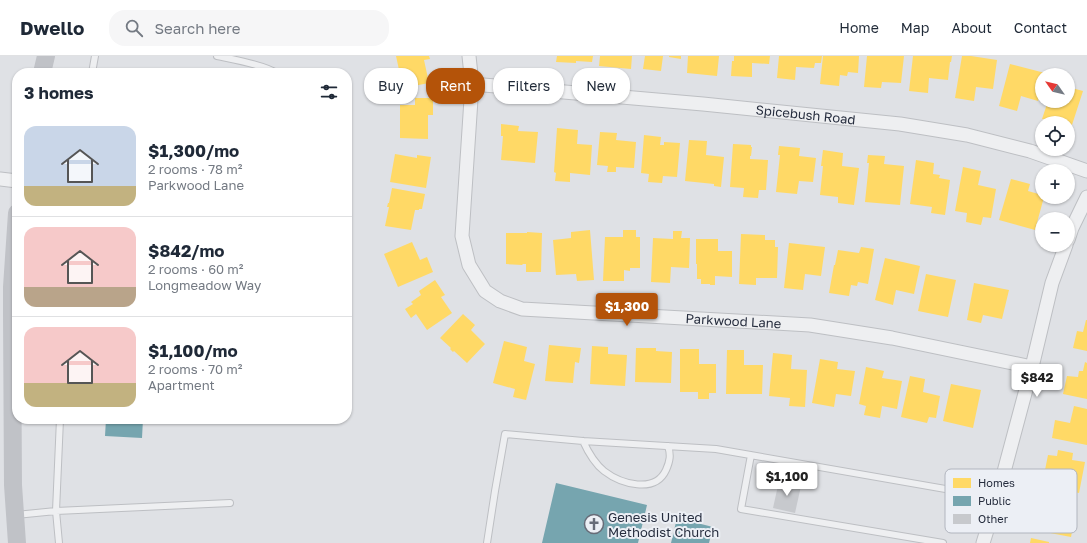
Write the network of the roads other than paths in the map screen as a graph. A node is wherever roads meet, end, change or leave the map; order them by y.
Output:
1 (46, 56) edge
2 (95, 56) edge
3 (217, 56) edge
4 (469, 56) edge
5 (43, 68) edge
6 (93, 68) edge
7 (266, 68) edge
8 (470, 68) edge
9 (485, 85) edge
10 (471, 104) edge
11 (1087, 171) edge
12 (0, 179) edge
13 (12, 180) edge
14 (1087, 197) edge
15 (1075, 222) edge
16 (1063, 252) edge
17 (1032, 367) junction
18 (13, 424) edge
19 (60, 424) edge
20 (583, 441) junction
21 (668, 446) junction
22 (751, 455) junction
23 (1005, 469) edge
24 (945, 489) edge
25 (230, 503) dead end
26 (56, 511) junction
27 (7, 515) edge
28 (986, 533) edge
29 (17, 543) edge
30 (59, 543) edge
31 (487, 543) edge
32 (943, 543) edge
33 (983, 543) edge

1 - 5 main road
2 - 6 lane
3 - 7 lane
4 - 8 street, Parkwood Lane
9 - 11 street, Spicebush Road
10 - 17 street, Parkwood Lane
12 - 13 street
14 - 15 street
16 - 17 street
17 - 23 street
18 - 27 main road
19 - 26 lane
20 - 21 lane
20 - 21 lane
20 - 31 lane
21 - 22 lane
22 - 24 lane
22 - 32 lane
25 - 26 lane
26 - 27 lane
26 - 30 lane
27 - 29 main road
28 - 33 street

